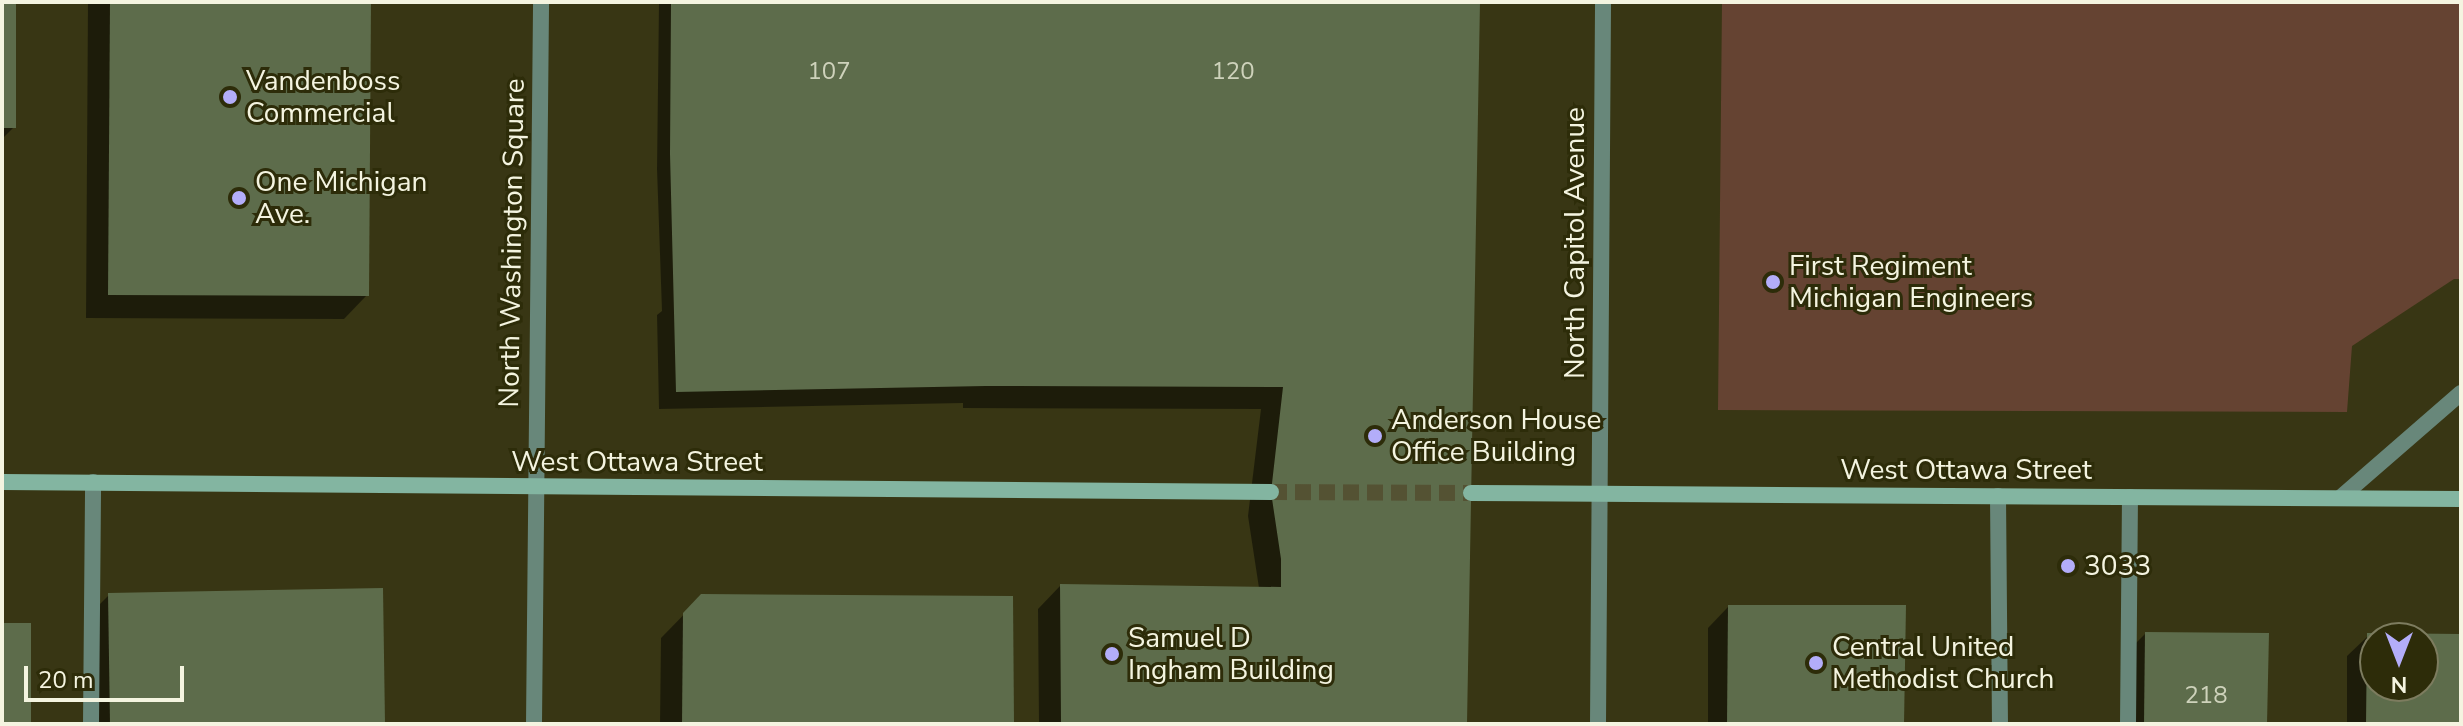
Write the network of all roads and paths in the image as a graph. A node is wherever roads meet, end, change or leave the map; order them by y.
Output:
1 (541, 2) edge
2 (1603, 2) edge
3 (2461, 393) edge
4 (2, 482) edge
5 (93, 482) junction
6 (535, 487) junction
7 (1271, 492) tunnel mouth
8 (1471, 493) tunnel mouth
9 (1599, 494) junction
10 (1998, 496) junction
11 (2130, 497) junction
12 (2340, 498) junction
13 (2461, 499) edge
14 (91, 724) edge
15 (534, 724) edge
16 (1598, 724) edge
17 (2000, 724) edge
18 (2128, 724) edge

1 - 6 street, North Washington Square
2 - 9 street, North Capitol Avenue
3 - 12 street
4 - 5 main road, West Ottawa Street
5 - 6 main road, West Ottawa Street
5 - 14 street
6 - 7 main road, West Ottawa Street
6 - 15 street, North Washington Square
8 - 9 main road, West Ottawa Street
9 - 10 main road, West Ottawa Street
9 - 16 street, North Capitol Avenue
10 - 11 main road, West Ottawa Street
10 - 17 street
11 - 12 main road, West Ottawa Street
11 - 18 street
12 - 13 main road, West Ottawa Street

